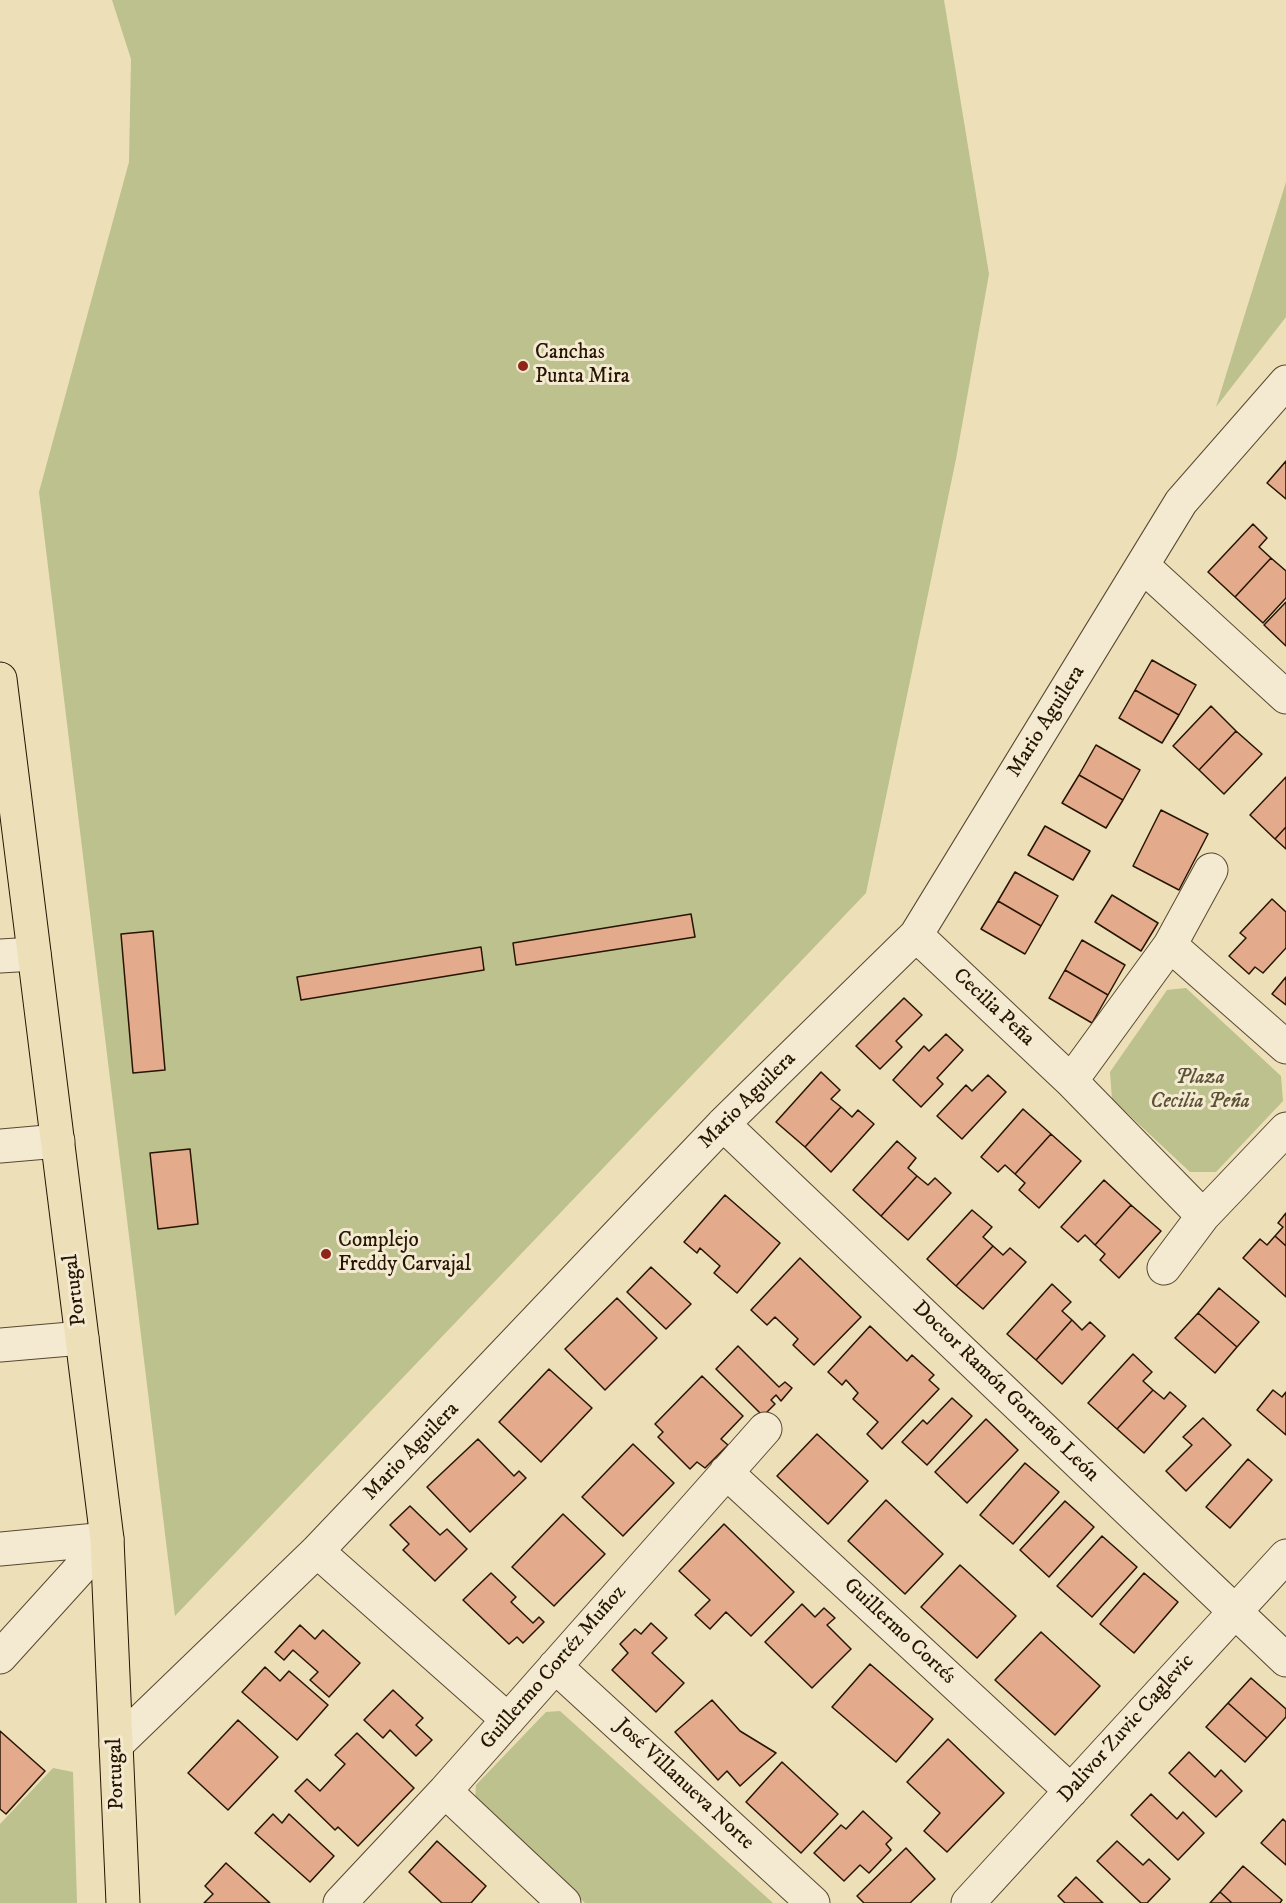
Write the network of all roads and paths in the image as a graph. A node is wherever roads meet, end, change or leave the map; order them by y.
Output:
1 (1286, 382) edge
2 (1143, 566) junction
3 (0, 679) edge
4 (1286, 697) edge
5 (5, 759) edge
6 (1211, 870) dead end
7 (916, 935) junction
8 (1170, 945) junction
9 (34, 954) junction
10 (0, 956) edge
11 (1286, 1047) edge
12 (1071, 1081) junction
13 (723, 1124) junction
14 (1286, 1129) edge
15 (58, 1141) junction
16 (0, 1146) edge
17 (1203, 1216) junction
18 (1164, 1268) dead end
19 (82, 1338) junction
20 (0, 1345) edge
21 (765, 1429) dead end
22 (726, 1472) junction
23 (107, 1539) junction
24 (0, 1549) edge
25 (317, 1551) junction
26 (1286, 1556) edge
27 (1235, 1611) junction
28 (0, 1657) edge
29 (1286, 1660) edge
30 (555, 1666) junction
31 (508, 1720) junction
32 (116, 1745) junction
33 (445, 1791) junction
34 (1071, 1791) junction
35 (123, 1903) edge
36 (340, 1903) edge
37 (564, 1903) edge
38 (813, 1903) edge
39 (968, 1903) edge

1 - 2 street, Mario Aguilera
2 - 4 street
2 - 7 street, Mario Aguilera
3 - 5 main road, Portugal
5 - 9 main road, Portugal
6 - 8 street
7 - 12 street, Cecilia Peña
7 - 13 street, Mario Aguilera
8 - 11 street
8 - 12 street
9 - 10 street
9 - 15 main road, Portugal
12 - 17 street, Cecilia Peña
13 - 25 street, Mario Aguilera
13 - 27 street, Doctor Ramón Gorroño León
14 - 17 street
15 - 16 street
15 - 19 main road, Portugal
17 - 18 street
19 - 20 street
19 - 23 main road, Portugal
21 - 22 street, Guillermo Cortéz Muñoz
22 - 30 street, Guillermo Cortéz Muñoz
22 - 34 street, Guillermo Cortés
23 - 24 street
23 - 28 street
23 - 32 main road, Portugal
25 - 31 street
25 - 32 street, Mario Aguilera
26 - 27 street, Dalivor Zuvic Caglevic
27 - 29 street, Doctor Ramón Gorroño León
27 - 34 street, Dalivor Zuvic Caglevic
30 - 31 street, Guillermo Cortéz Muñoz
30 - 38 street, José Villanueva Norte
31 - 33 street, Guillermo Cortéz Muñoz
32 - 35 main road, Portugal
33 - 36 street, Guillermo Cortéz Muñoz
33 - 37 street
34 - 39 street, Dalivor Zuvic Caglevic

